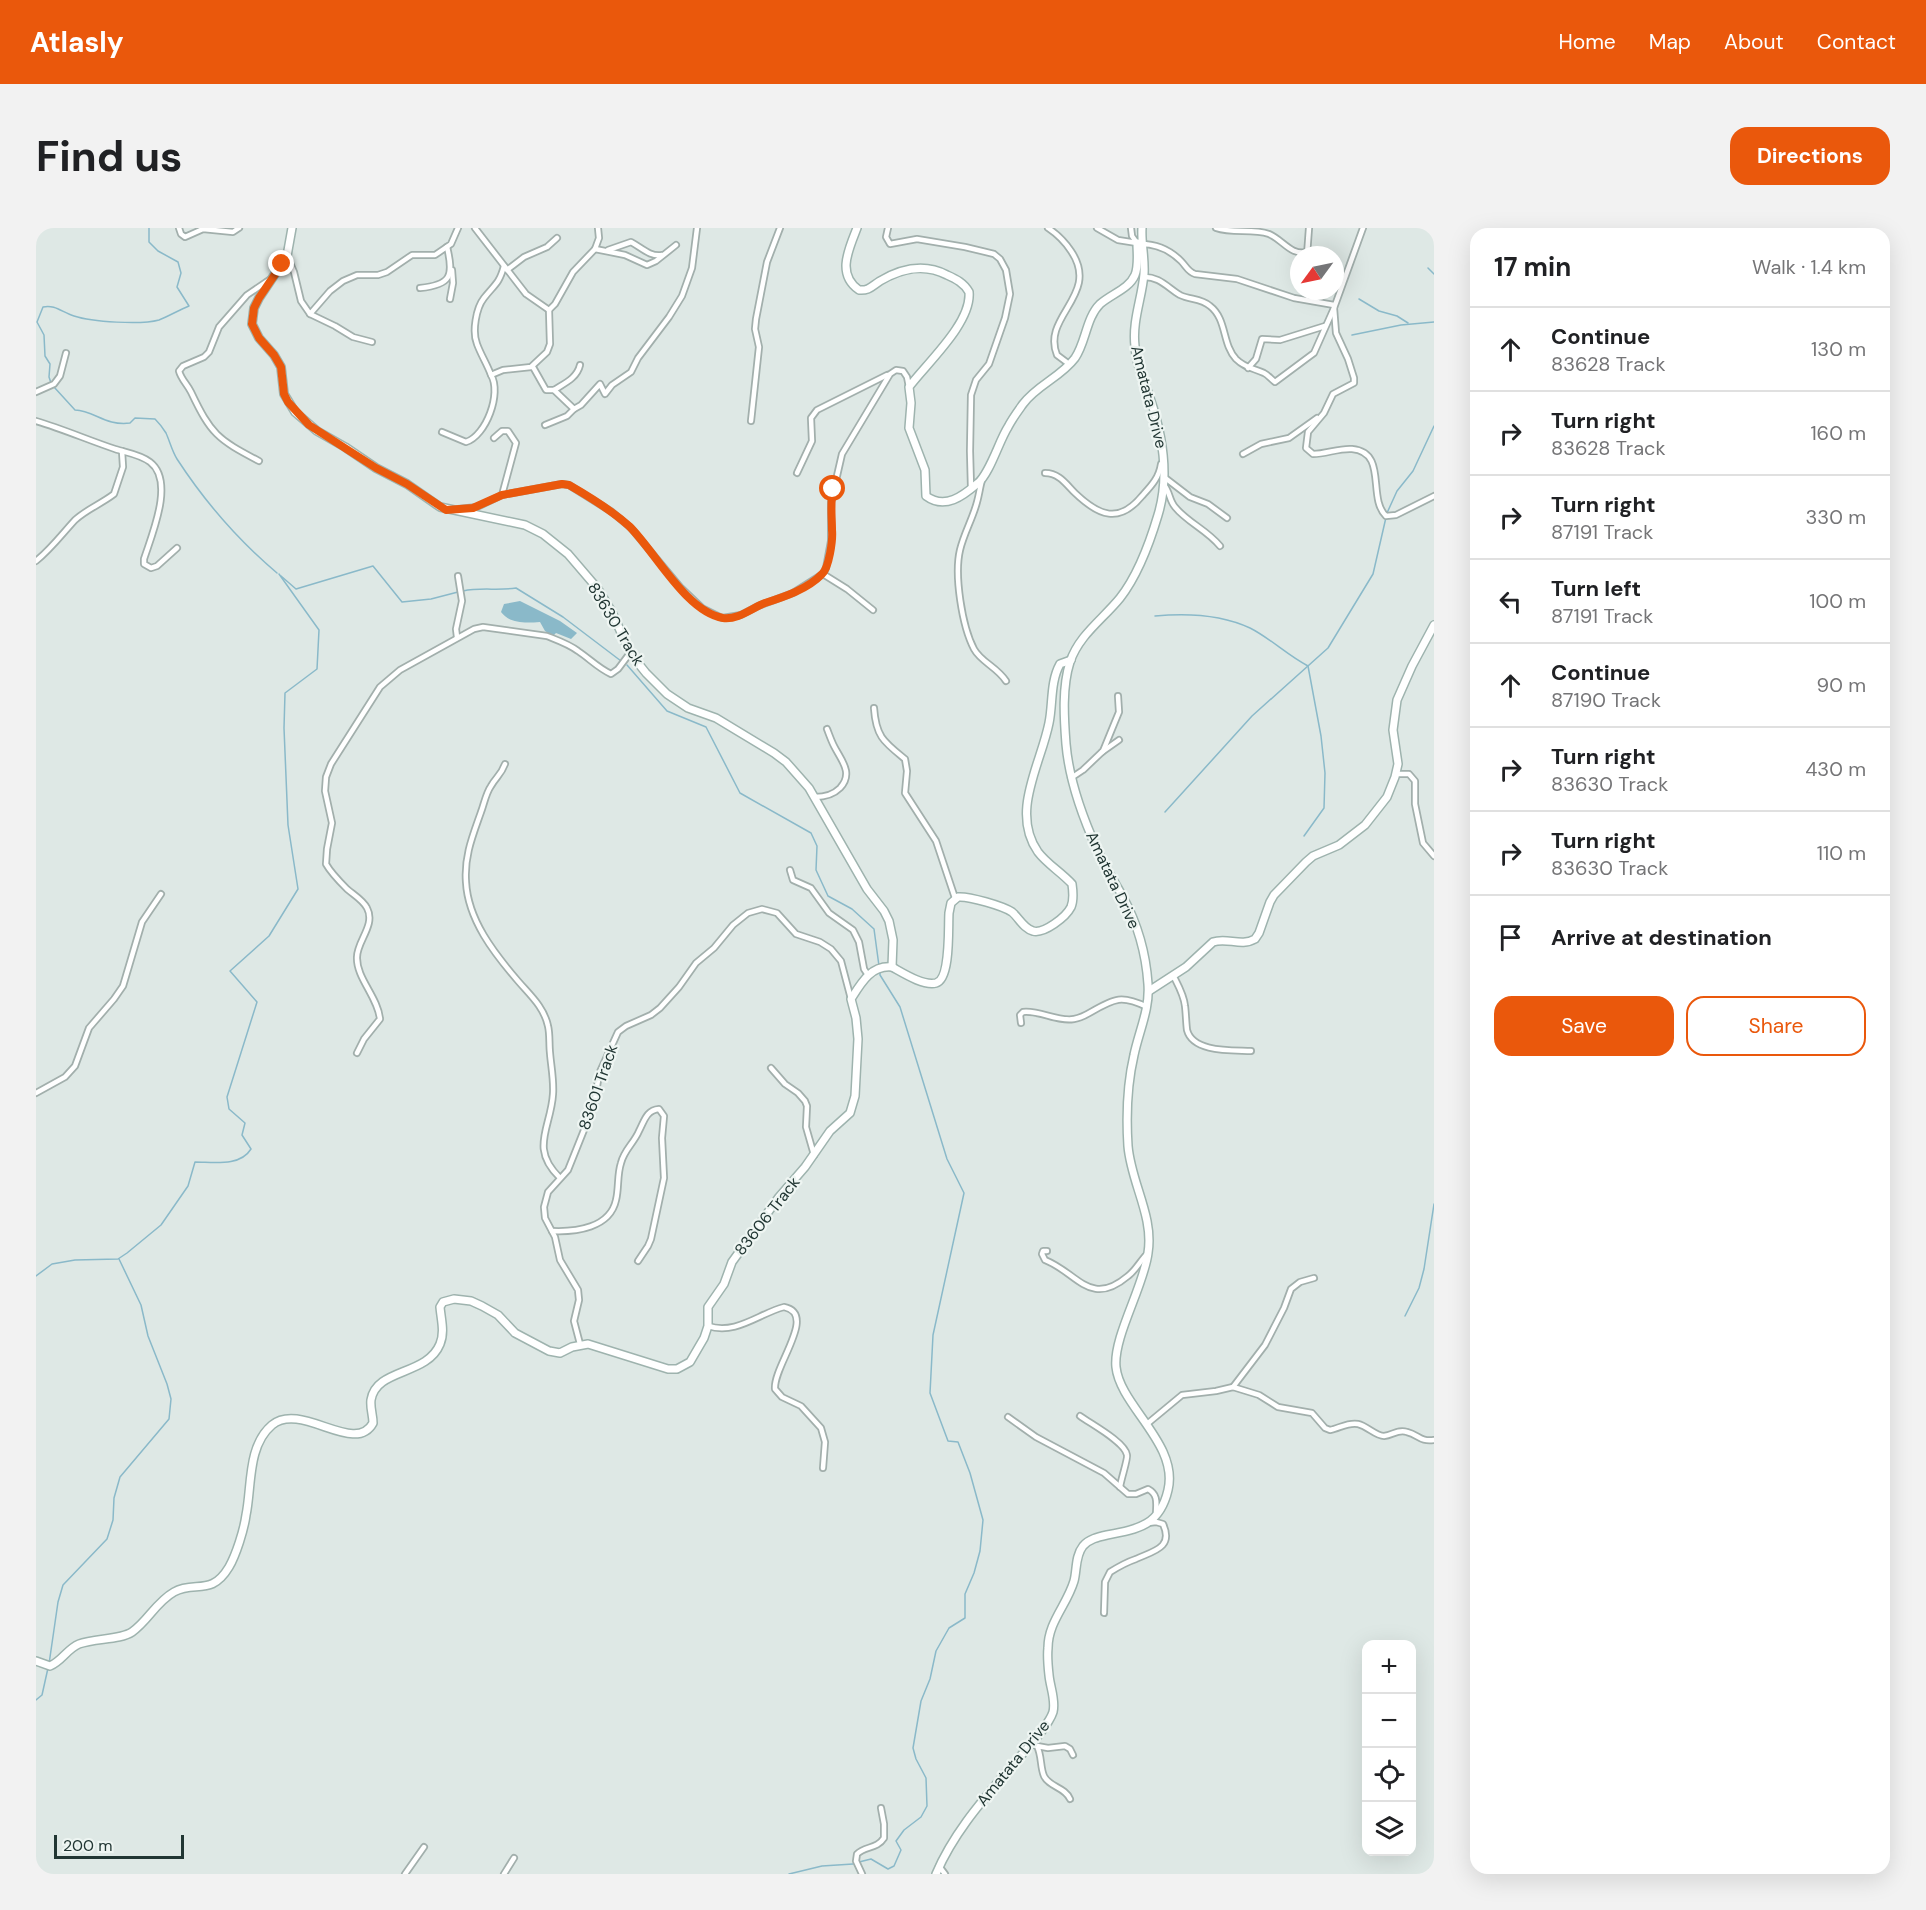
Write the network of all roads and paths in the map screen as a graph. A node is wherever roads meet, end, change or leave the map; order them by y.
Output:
1 (179, 228) edge
2 (239, 228) edge
3 (292, 228) edge
4 (458, 228) edge
5 (475, 228) edge
6 (598, 228) edge
7 (697, 228) edge
8 (780, 228) edge
9 (857, 228) edge
10 (888, 228) edge
11 (1048, 228) edge
12 (1097, 228) edge
13 (1131, 228) edge
14 (1142, 228) edge
15 (1216, 228) edge
16 (1310, 228) edge
17 (1363, 228) edge
18 (557, 238) dead end
19 (1139, 243) junction
20 (676, 245) dead end
21 (1308, 246) edge
22 (447, 247) junction
23 (596, 249) junction
24 (1290, 249) edge
25 (608, 250) junction
26 (662, 255) junction
27 (287, 256) junction
28 (506, 268) junction
29 (452, 270) junction
30 (1143, 278) junction
31 (271, 279) junction
32 (420, 288) dead end
33 (1290, 296) edge
34 (450, 299) dead end
35 (1303, 300) edge
36 (1334, 307) junction
37 (549, 310) junction
38 (310, 314) junction
39 (1325, 326) junction
40 (372, 342) dead end
41 (66, 353) dead end
42 (1069, 364) junction
43 (580, 365) dead end
44 (533, 367) junction
45 (1248, 368) junction
46 (890, 374) junction
47 (491, 375) junction
48 (909, 387) junction
49 (554, 390) junction
50 (36, 392) edge
51 (574, 410) junction
52 (1324, 413) junction
53 (36, 421) edge
54 (751, 421) dead end
55 (545, 425) dead end
56 (442, 432) dead end
57 (494, 438) dead end
58 (122, 451) junction
59 (1243, 454) dead end
60 (1164, 459) junction
61 (259, 461) dead end
62 (797, 473) dead end
63 (1045, 473) dead end
64 (981, 480) junction
65 (1164, 481) junction
66 (971, 488) junction
67 (502, 495) junction
68 (1434, 496) edge
69 (446, 510) junction
70 (1227, 518) dead end
71 (1220, 546) dead end
72 (177, 548) dead end
73 (36, 561) edge
74 (823, 574) junction
75 (458, 576) dead end
76 (873, 610) dead end
77 (1434, 626) edge
78 (457, 636) junction
79 (630, 653) junction
80 (1071, 660) junction
81 (1006, 681) dead end
82 (1118, 696) dead end
83 (874, 708) dead end
84 (827, 729) dead end
85 (1119, 740) dead end
86 (1100, 754) junction
87 (505, 764) dead end
88 (1396, 774) junction
89 (1071, 778) junction
90 (815, 797) junction
91 (1434, 856) edge
92 (790, 870) dead end
93 (161, 894) dead end
94 (955, 898) junction
95 (892, 967) junction
96 (868, 975) junction
97 (1173, 975) junction
98 (1149, 991) junction
99 (850, 999) junction
100 (1147, 1007) junction
101 (1021, 1023) dead end
102 (1251, 1051) dead end
103 (357, 1053) dead end
104 (771, 1068) dead end
105 (36, 1093) edge
106 (814, 1155) junction
107 (560, 1178) junction
108 (552, 1231) junction
109 (1047, 1251) dead end
110 (1148, 1253) junction
111 (638, 1261) dead end
112 (1314, 1278) dead end
113 (708, 1326) junction
114 (580, 1344) junction
115 (1233, 1387) junction
116 (1080, 1416) dead end
117 (1008, 1417) dead end
118 (1148, 1424) junction
119 (1434, 1440) edge
120 (823, 1468) dead end
121 (1120, 1487) junction
122 (1156, 1517) junction
123 (1148, 1523) junction
124 (1104, 1613) dead end
125 (36, 1661) edge
126 (1034, 1745) junction
127 (1073, 1755) dead end
128 (1070, 1799) dead end
129 (881, 1808) dead end
130 (424, 1847) dead end
131 (514, 1858) dead end
132 (936, 1872) edge
133 (405, 1874) edge
134 (504, 1874) edge
135 (862, 1874) edge
136 (945, 1874) edge

1 - 2 street
3 - 27 street, 83630 Track
4 - 22 street
5 - 28 street
6 - 23 street
7 - 51 street
8 - 54 street
9 - 48 street
10 - 66 street
11 - 42 street
12 - 19 street
13 - 19 street
14 - 19 street, Amatata Drive
15 - 24 street
16 - 21 street
17 - 36 street
18 - 28 street
19 - 30 street, Amatata Drive
19 - 33 street
19 - 42 street
20 - 26 street
22 - 29 street
22 - 38 street
23 - 25 street
23 - 37 street
25 - 26 street
25 - 26 street
27 - 31 street, 83630 Track
27 - 38 street
28 - 37 street
28 - 47 street
29 - 32 street
29 - 34 street
30 - 45 street
30 - 60 street, Amatata Drive
31 - 61 street
31 - 69 street, 83630 Track
35 - 36 street
36 - 39 street
36 - 52 street
37 - 44 street
38 - 40 street
39 - 45 street
39 - 45 street
41 - 50 street
42 - 64 street
43 - 49 street
44 - 47 street
44 - 49 street
46 - 48 street
46 - 62 street
46 - 74 street
47 - 56 street
48 - 66 street
49 - 51 street
51 - 55 street
52 - 59 street
52 - 68 street
53 - 58 street
57 - 67 street
58 - 72 street
58 - 73 street
60 - 63 street
60 - 65 street, Amatata Drive
64 - 66 street
64 - 81 street
65 - 70 street
65 - 71 street
65 - 80 street, Amatata Drive
67 - 69 street
67 - 74 street
69 - 79 street, 83630 Track
74 - 76 street
75 - 78 street
77 - 88 street
78 - 79 street
78 - 103 street
79 - 90 street, 83630 Track
80 - 89 street, Amatata Drive
80 - 94 street
82 - 86 street
83 - 94 street
84 - 90 street
85 - 86 street
86 - 89 street
87 - 107 street
88 - 91 street
88 - 97 street
89 - 98 street, Amatata Drive
90 - 95 street, 83630 Track
92 - 96 street
93 - 105 street
94 - 95 street
95 - 96 street
96 - 99 street
97 - 98 street
97 - 102 street
98 - 100 street, Amatata Drive
99 - 106 street, 83606 Track
99 - 107 street, 83601 Track
100 - 101 street
100 - 110 street, Amatata Drive
104 - 106 street
106 - 113 street, 83606 Track
107 - 108 street, 83601 Track
108 - 111 street
108 - 114 street, 83601 Track
109 - 110 street
110 - 118 street, Amatata Drive
112 - 115 street
113 - 114 street, 83606 Track
113 - 120 street
114 - 125 street
115 - 118 street
115 - 119 street
116 - 121 street
117 - 121 street
118 - 122 street, Amatata Drive
121 - 122 street
122 - 123 street, Amatata Drive
123 - 124 street
123 - 126 street, Amatata Drive
126 - 127 street
126 - 128 street
126 - 132 street, Amatata Drive
129 - 135 street
130 - 133 street
131 - 134 street
132 - 136 street

